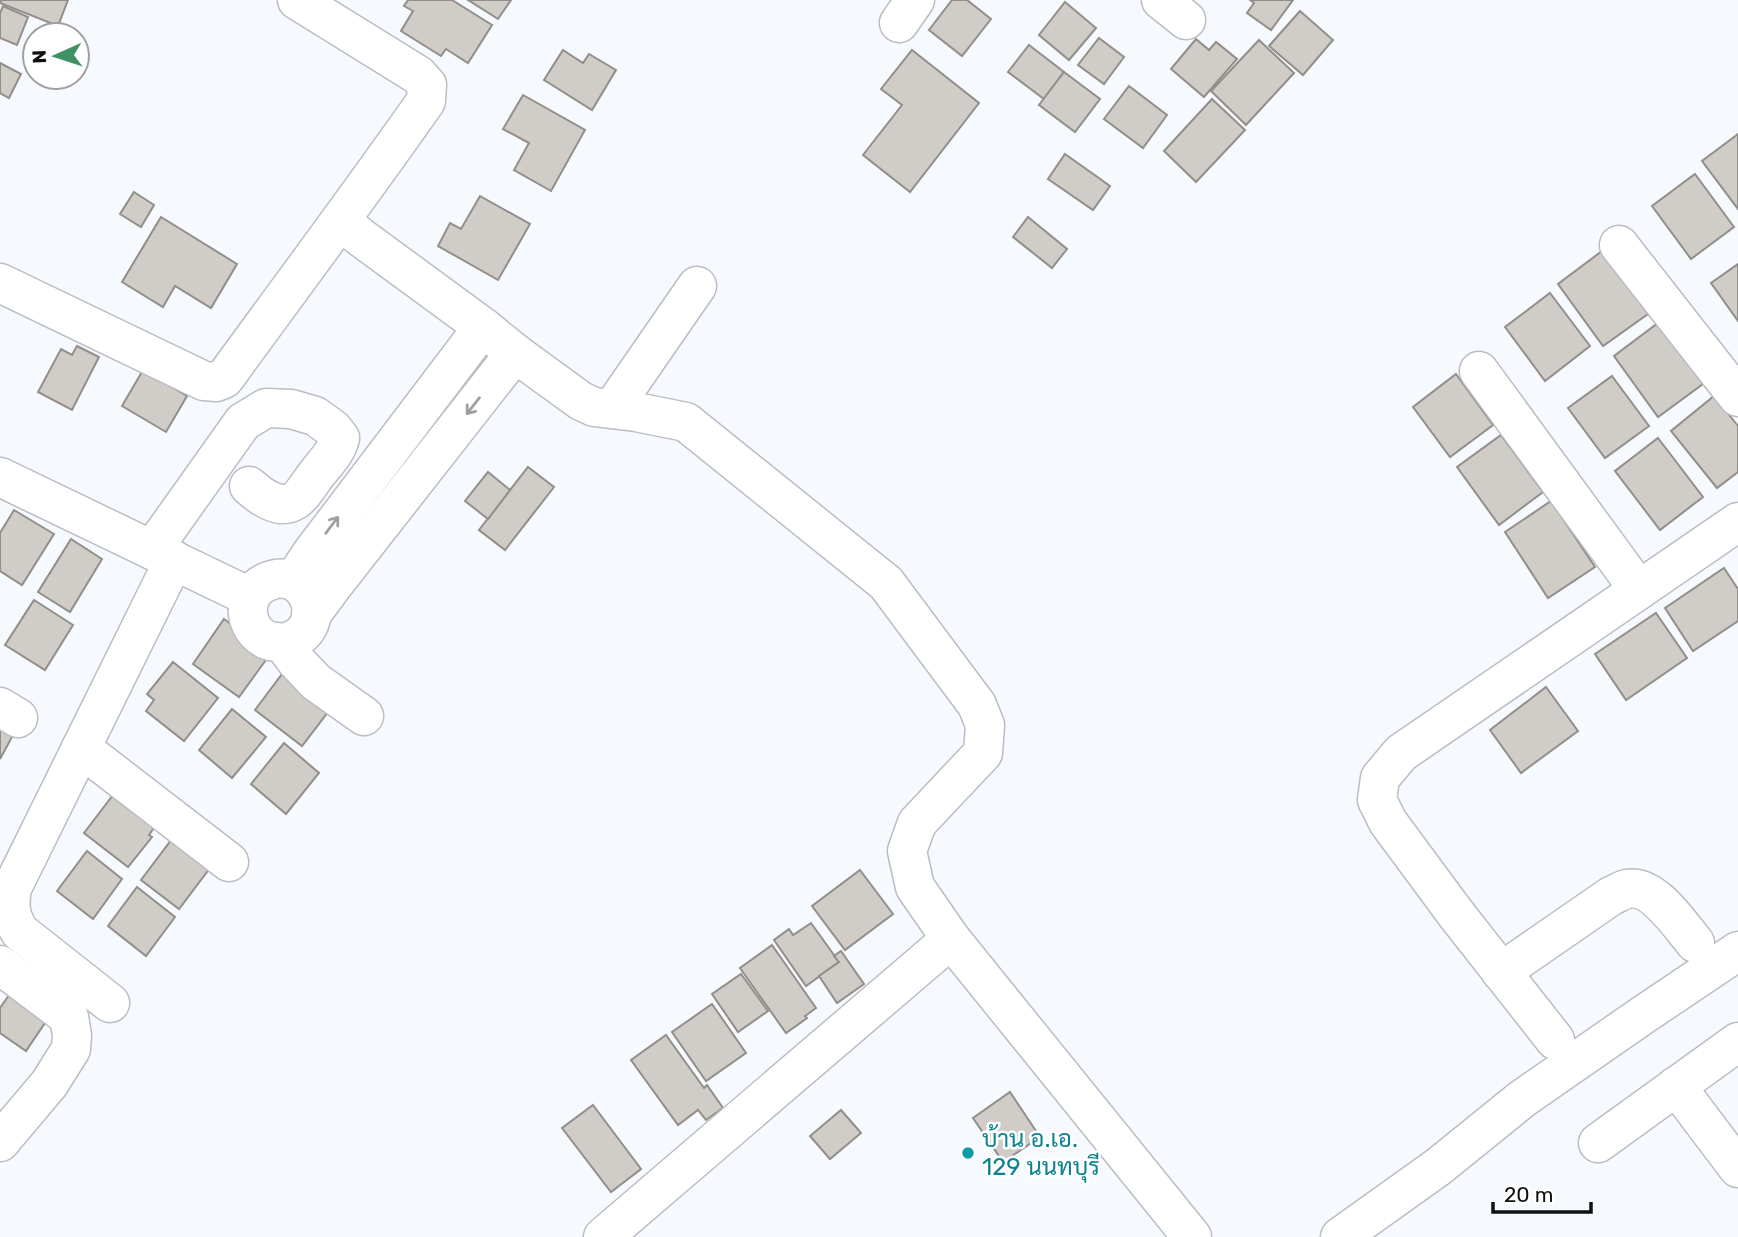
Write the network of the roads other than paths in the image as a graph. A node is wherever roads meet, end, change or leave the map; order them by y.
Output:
1 (297, 0) edge
2 (339, 11) edge
3 (341, 220) junction
4 (1619, 244) dead end
5 (0, 283) edge
6 (697, 285) dead end
7 (483, 327) junction
8 (515, 353) junction
9 (1479, 371) dead end
10 (1738, 397) edge
11 (612, 409) junction
12 (0, 477) edge
13 (249, 486) dead end
14 (1738, 522) edge
15 (163, 555) junction
16 (293, 580) junction
17 (1639, 590) junction
18 (250, 597) junction
19 (311, 615) junction
20 (283, 643) junction
21 (364, 716) dead end
22 (81, 748) junction
23 (229, 862) dead end
24 (951, 939) junction
25 (1695, 943) dead end
26 (1738, 951) edge
27 (0, 965) edge
28 (1501, 972) junction
29 (110, 1003) dead end
30 (1555, 1040) dead end
31 (1738, 1042) edge
32 (1676, 1086) junction
33 (0, 1142) edge
34 (1598, 1143) dead end
35 (1738, 1168) edge
36 (603, 1237) edge
37 (1192, 1237) edge
38 (1340, 1237) edge

1 - 2 street
2 - 3 street
3 - 5 street
3 - 7 street
4 - 10 street
6 - 11 street
7 - 8 street
16 -> 7 street
8 - 11 street
8 -> 19 street
9 - 17 street
11 - 24 street
12 - 15 street
13 - 15 street
14 - 17 street
15 - 18 street
15 - 22 street
16 - 18 street
16 - 19 street
17 - 28 street
18 - 20 street
19 - 20 street
20 - 21 street
22 - 23 street
22 - 29 street
24 - 36 street
24 - 37 street
25 - 28 street
26 - 38 street
27 - 33 street
28 - 30 street
31 - 32 street
32 - 34 street
32 - 35 street

